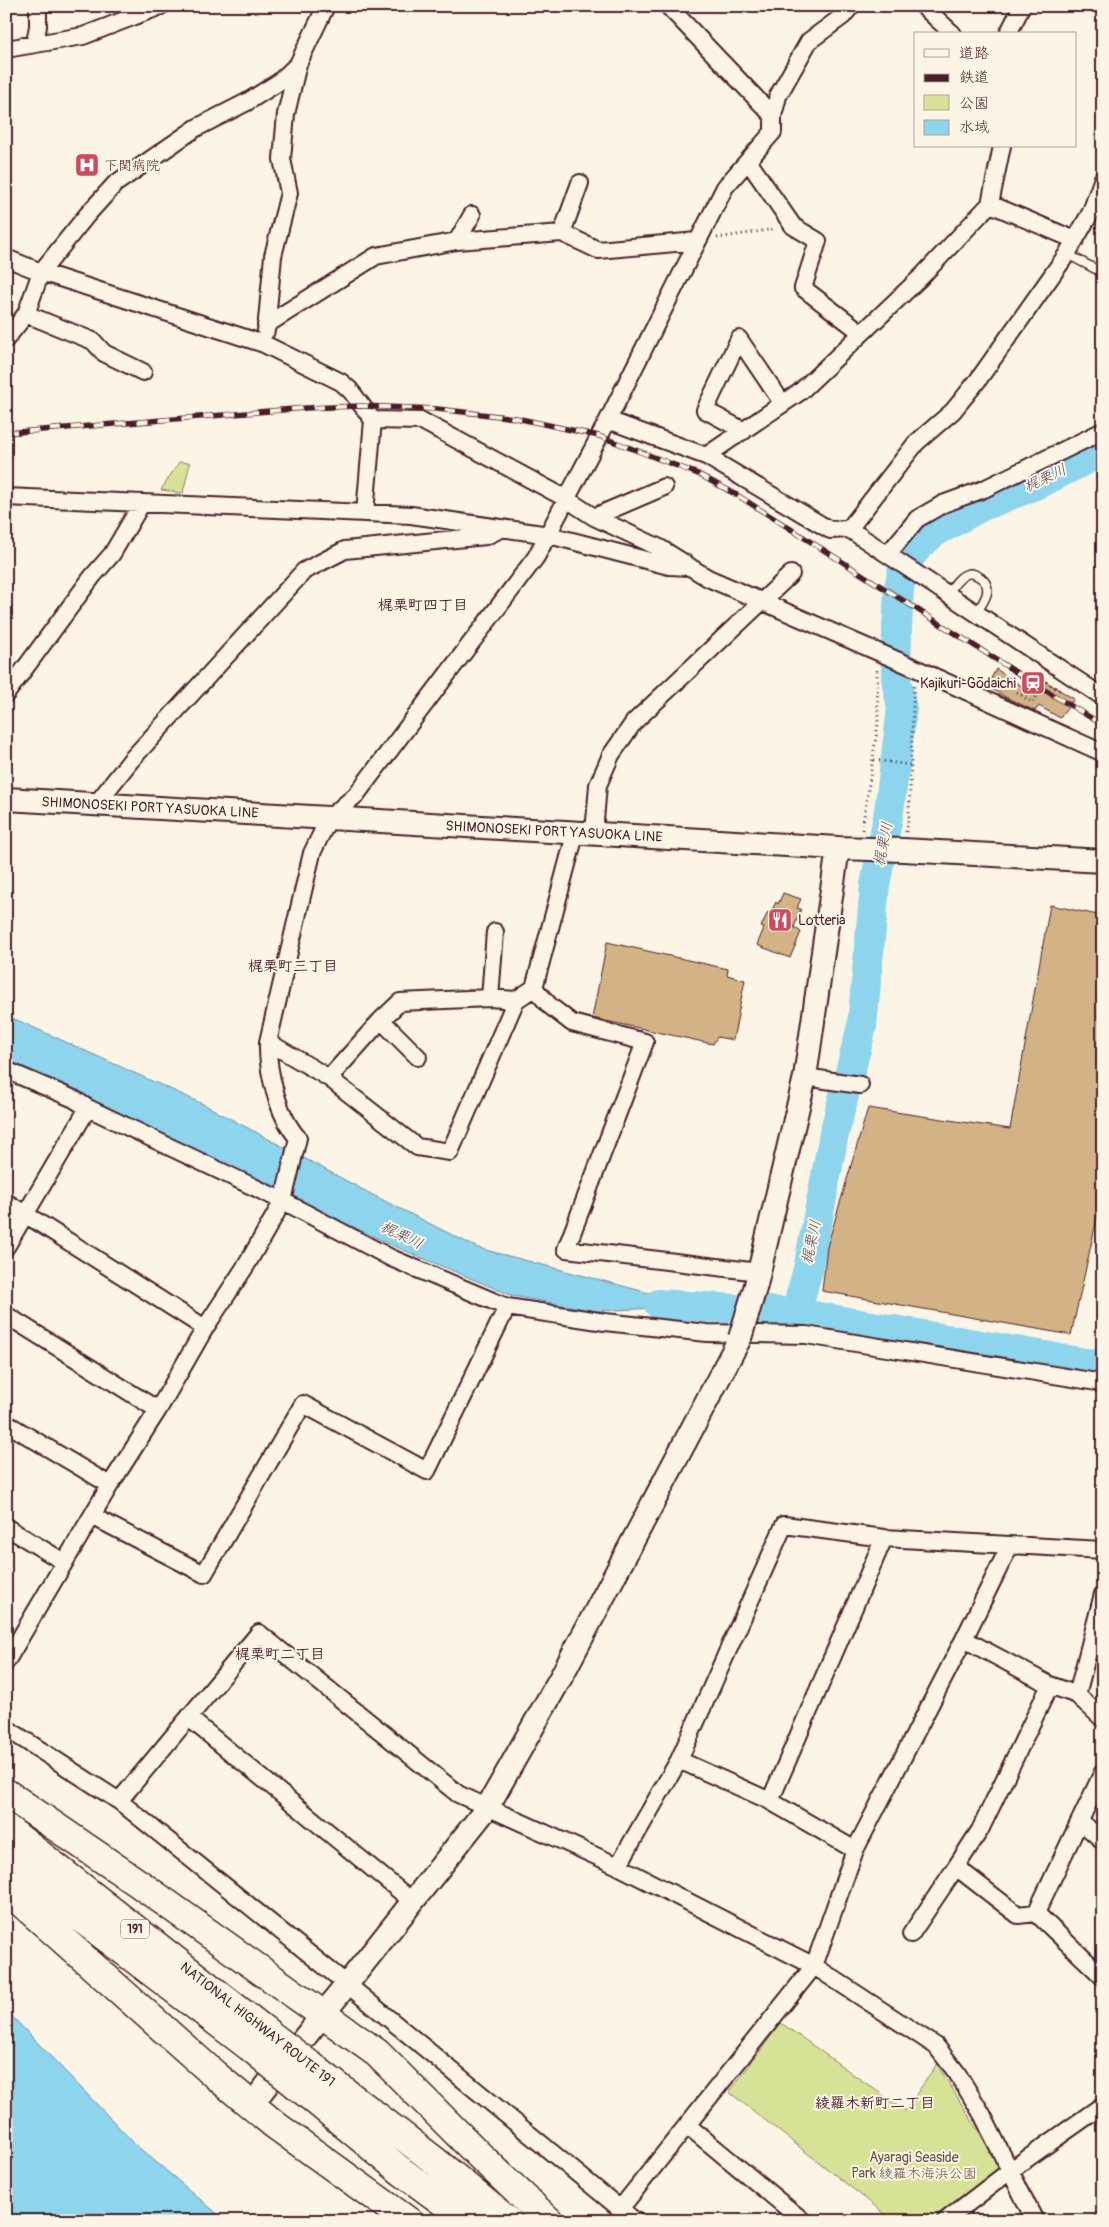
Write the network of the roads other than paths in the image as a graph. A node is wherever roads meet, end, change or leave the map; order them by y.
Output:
1 (38, 6) edge
2 (161, 6) edge
3 (326, 6) edge
4 (668, 6) edge
5 (851, 6) edge
6 (923, 6) edge
7 (1022, 6) edge
8 (951, 32) edge
9 (1009, 32) edge
10 (35, 43) junction
11 (6, 49) edge
12 (298, 64) junction
13 (773, 116) junction
14 (1002, 148) edge
15 (748, 161) junction
16 (1103, 178) edge
17 (580, 183) dead end
18 (990, 204) junction
19 (472, 214) dead end
20 (562, 233) junction
21 (697, 241) junction
22 (456, 242) junction
23 (1071, 247) junction
24 (6, 258) edge
25 (41, 272) junction
26 (1103, 272) edge
27 (26, 314) junction
28 (266, 325) junction
29 (862, 333) junction
30 (6, 339) edge
31 (264, 344) junction
32 (143, 372) dead end
33 (783, 404) junction
34 (373, 420) junction
35 (608, 420) junction
36 (744, 431) junction
37 (1103, 431) edge
38 (706, 456) junction
39 (664, 487) dead end
40 (6, 497) edge
41 (565, 498) junction
42 (142, 503) junction
43 (365, 513) junction
44 (594, 516) junction
45 (503, 528) junction
46 (849, 529) junction
47 (549, 535) junction
48 (891, 556) junction
49 (690, 567) junction
50 (791, 574) dead end
51 (948, 593) junction
52 (762, 602) junction
53 (977, 612) junction
54 (6, 694) edge
55 (1103, 697) edge
56 (1103, 754) edge
57 (6, 799) edge
58 (97, 803) junction
59 (329, 818) junction
60 (585, 832) junction
61 (855, 849) junction
62 (1103, 861) edge
63 (495, 932) dead end
64 (534, 988) junction
65 (490, 998) junction
66 (516, 1000) junction
67 (380, 1020) junction
68 (268, 1042) junction
69 (418, 1057) dead end
70 (6, 1070) edge
71 (805, 1077) junction
72 (329, 1078) junction
73 (860, 1085) dead end
74 (88, 1108) junction
75 (283, 1201) junction
76 (6, 1202) edge
77 (26, 1214) junction
78 (6, 1247) edge
79 (757, 1278) junction
80 (507, 1307) junction
81 (6, 1315) edge
82 (205, 1328) junction
83 (1103, 1383) edge
84 (158, 1410) junction
85 (6, 1423) edge
86 (110, 1485) junction
87 (92, 1516) junction
88 (6, 1527) edge
89 (884, 1538) junction
90 (1010, 1545) junction
91 (1103, 1550) edge
92 (64, 1562) junction
93 (1103, 1594) edge
94 (964, 1639) junction
95 (11, 1647) edge
96 (6, 1662) edge
97 (1050, 1685) junction
98 (1077, 1695) junction
99 (189, 1718) junction
100 (1103, 1718) edge
101 (6, 1728) edge
102 (679, 1760) junction
103 (1103, 1772) edge
104 (6, 1793) edge
105 (119, 1801) junction
106 (770, 1801) junction
107 (487, 1808) junction
108 (1080, 1821) junction
109 (6, 1828) edge
110 (1103, 1841) edge
111 (855, 1850) junction
112 (6, 1861) edge
113 (618, 1866) junction
114 (956, 1867) junction
115 (6, 1889) edge
116 (412, 1901) junction
117 (1036, 1913) junction
118 (911, 1934) dead end
119 (814, 1966) junction
120 (1103, 1977) edge
121 (348, 1985) junction
122 (323, 2015) junction
123 (257, 2038) junction
124 (307, 2077) junction
125 (251, 2105) junction
126 (1103, 2105) edge
127 (687, 2125) junction
128 (1011, 2170) junction
129 (620, 2209) junction
130 (408, 2221) edge
131 (469, 2221) edge
132 (508, 2221) edge
133 (550, 2221) edge
134 (635, 2221) edge
135 (803, 2221) edge
136 (945, 2221) edge
137 (1035, 2221) edge

1 - 10 street
2 - 10 street
3 - 12 street
4 - 13 street
5 - 13 street
6 - 8 street
7 - 9 street
10 - 11 street
12 - 25 street
12 - 28 street
13 - 15 street
14 - 18 street
15 - 21 street
15 - 29 street
16 - 23 street
17 - 20 street
18 - 23 street
18 - 29 street
19 - 22 street
20 - 21 street
20 - 22 street
21 - 35 street
22 - 28 street
23 - 26 lane
23 - 46 street
24 - 25 street
25 - 27 street
25 - 31 street
27 - 30 street
27 - 32 street
28 - 31 street
29 - 33 street
31 - 34 street
33 - 36 street
33 - 36 street
34 - 41 street
34 - 43 street
35 - 38 street
35 - 41 street
36 - 38 street
37 - 48 street
38 - 46 street
39 - 44 street
40 - 42 street
41 - 44 street
41 - 47 street
42 - 43 street
42 - 54 street
43 - 45 street
44 - 49 street
45 - 47 street
45 - 58 street
46 - 48 street
47 - 49 street
47 - 59 street
48 - 51 street
49 - 52 street
50 - 52 street
51 - 53 street
51 - 53 lane
52 - 56 street
52 - 60 street
53 - 55 street
57 - 58 street, SHIMONOSEKI PORT YASUOKA LINE
58 - 59 street, SHIMONOSEKI PORT YASUOKA LINE
59 - 60 street, SHIMONOSEKI PORT YASUOKA LINE
59 - 68 street
60 - 61 street, SHIMONOSEKI PORT YASUOKA LINE
60 - 64 street
61 - 62 street, SHIMONOSEKI PORT YASUOKA LINE
61 - 71 street
63 - 65 street
64 - 66 street
64 - 79 street
65 - 66 street
65 - 67 street
66 - 72 street
67 - 69 street
67 - 72 street
68 - 72 street
68 - 75 street
70 - 74 street
71 - 73 street
71 - 79 street
74 - 75 street
74 - 77 street
75 - 80 street
75 - 82 street
76 - 77 street
77 - 78 street
77 - 82 street
79 - 107 street, bridge
80 - 83 street
80 - 87 street
81 - 84 street
82 - 84 street
84 - 86 street
85 - 86 street
86 - 87 street
87 - 92 street
88 - 92 street
89 - 90 street
89 - 102 street
89 - 106 street
90 - 91 street
90 - 94 street
92 - 95 street
93 - 98 street
94 - 97 street
94 - 111 street
95 - 96 street
97 - 98 street
97 - 114 street
98 - 100 street
99 - 105 street
99 - 107 street
99 - 116 street
101 - 105 street
102 - 106 street
102 - 113 street
103 - 108 street
104 - 122 highway
105 - 121 street
106 - 111 street
107 - 113 street
107 - 116 street
108 - 110 street
108 - 117 street
109 - 123 highway, NATIONAL HIGHWAY ROUTE 191 / 191
111 - 119 street
112 - 123 highway, NATIONAL HIGHWAY ROUTE 191 / 191
113 - 119 street
114 - 117 street
114 - 118 street
115 - 125 highway
116 - 121 street
117 - 120 street
119 - 127 street
119 - 128 street
121 - 122 street
121 - 129 street
122 - 125 street
122 - 133 highway
123 - 124 highway, NATIONAL HIGHWAY ROUTE 191 / 191, bridge
124 - 131 highway, NATIONAL HIGHWAY ROUTE 191 / 191
124 - 132 highway, NATIONAL HIGHWAY ROUTE 191 / 191
125 - 130 highway
126 - 128 street
127 - 129 street
127 - 135 street
128 - 136 street
128 - 137 street
129 - 134 street

